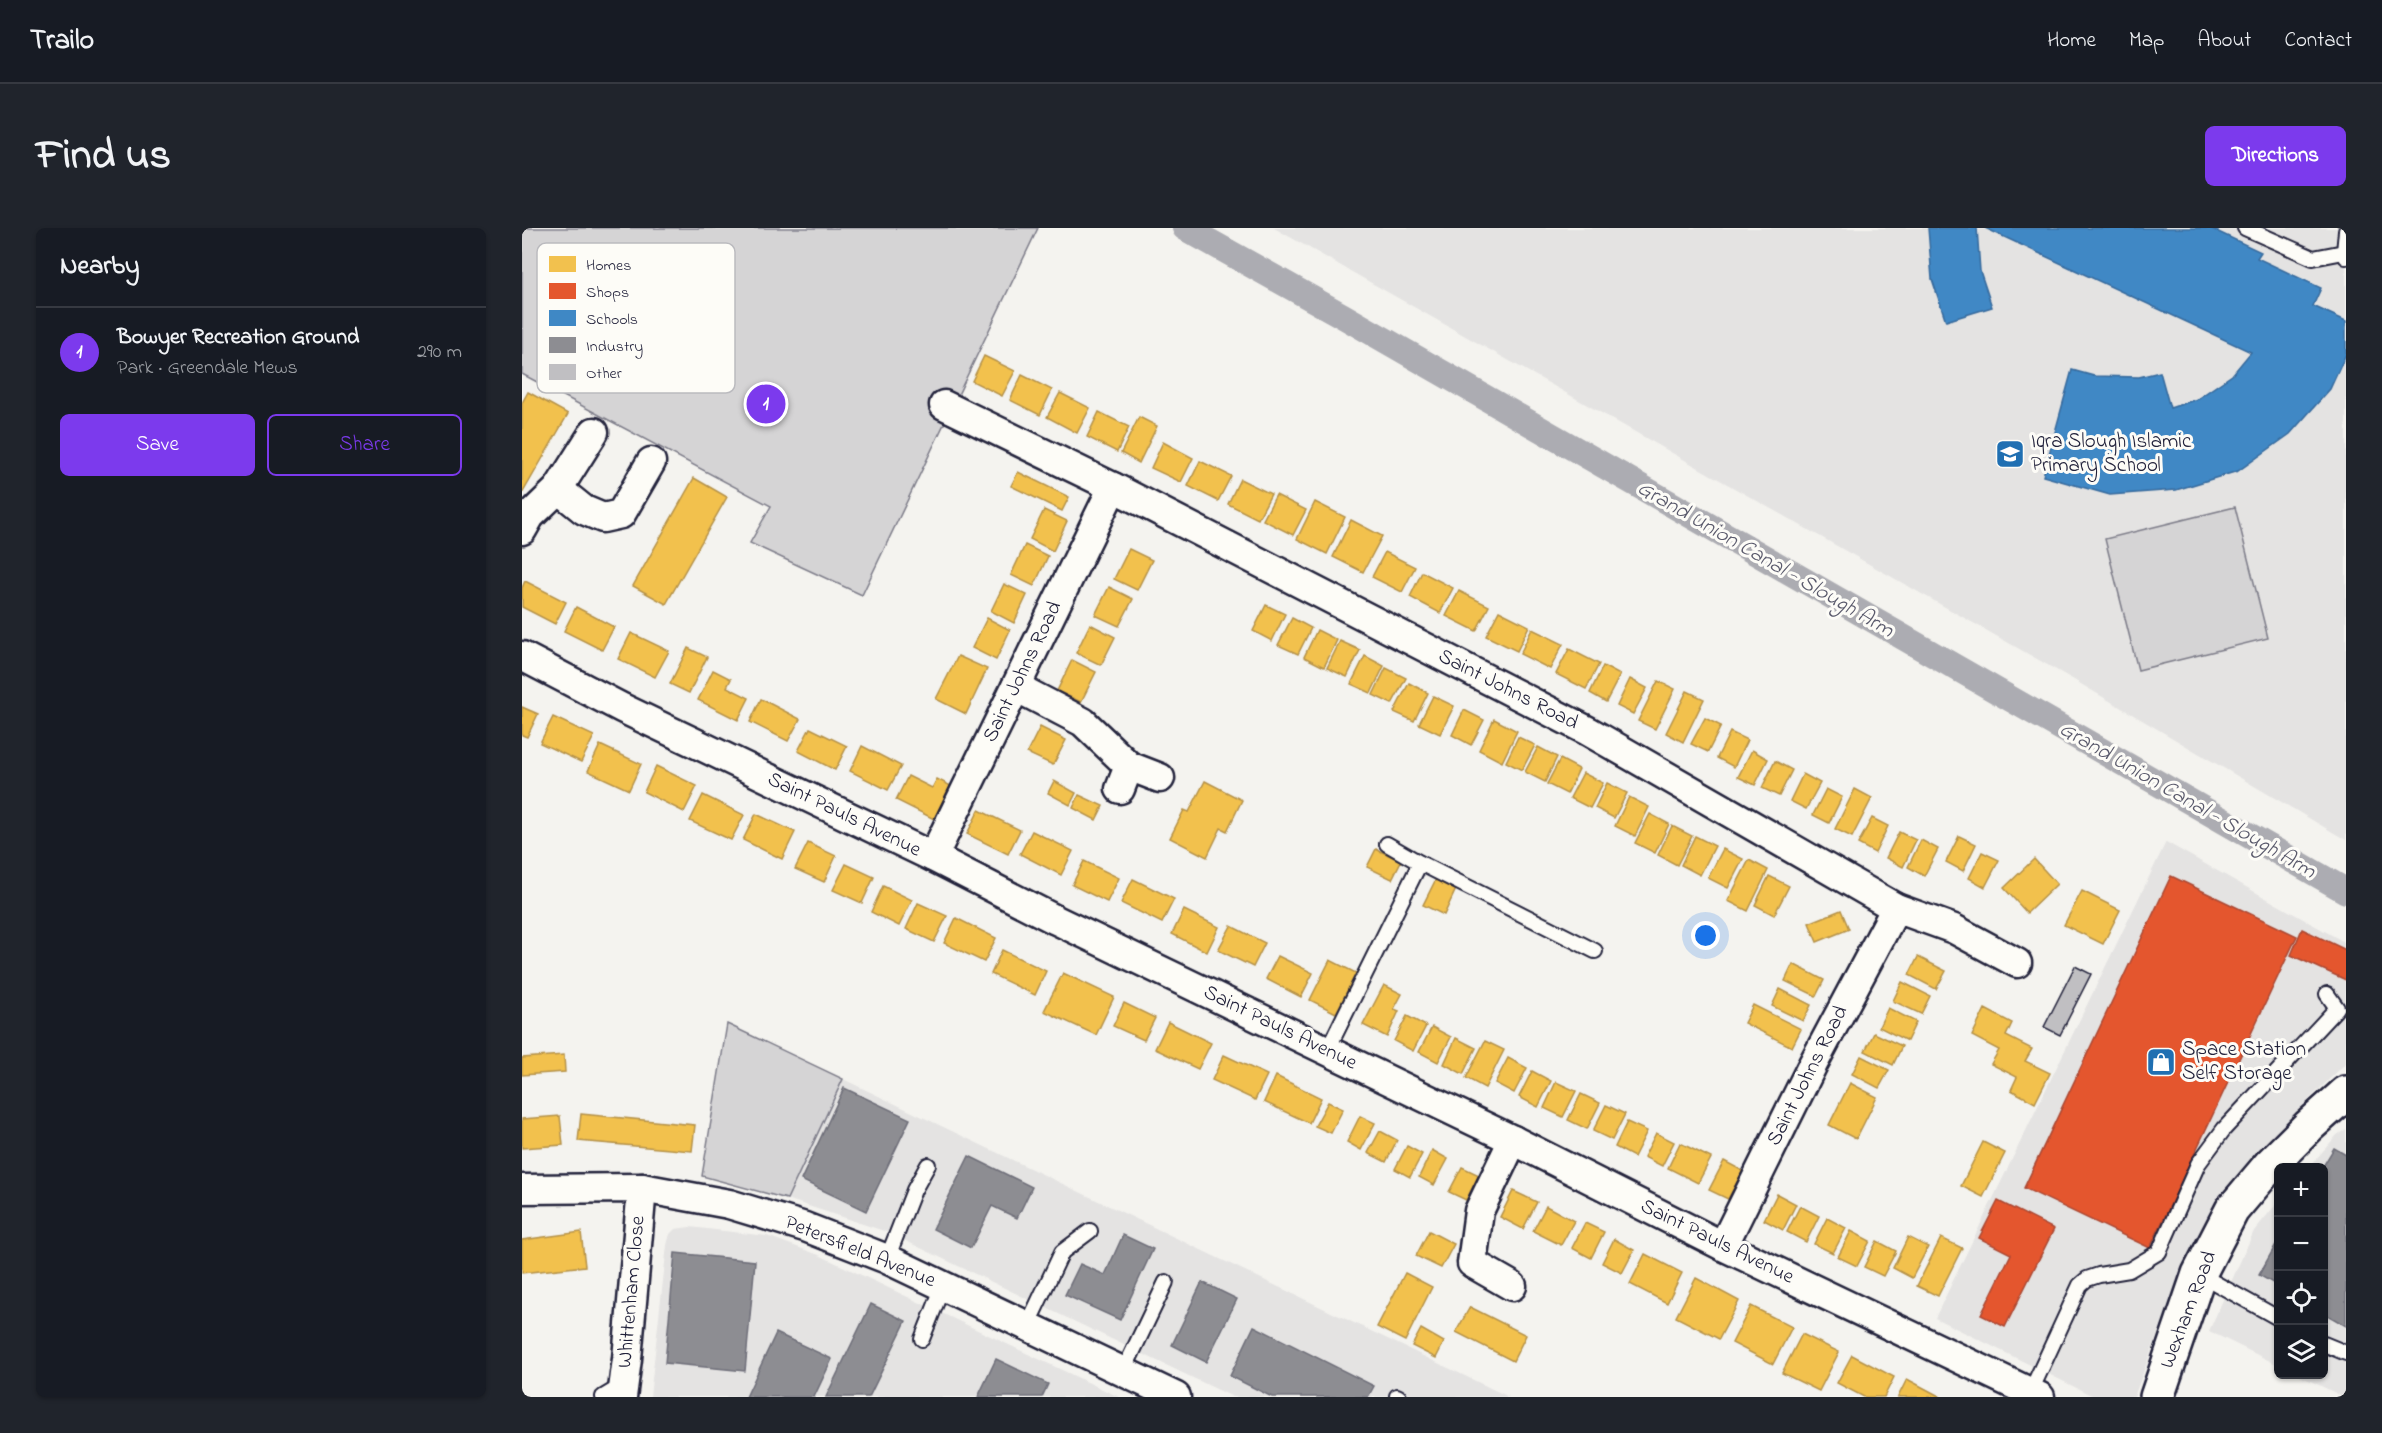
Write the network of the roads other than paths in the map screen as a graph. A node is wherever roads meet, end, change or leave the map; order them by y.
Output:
1 (2246, 228) edge
2 (2343, 230) edge
3 (2345, 254) edge
4 (944, 405) dead end
5 (594, 432) dead end
6 (651, 462) dead end
7 (1113, 487) junction
8 (558, 489) junction
9 (522, 530) edge
10 (522, 656) edge
11 (1016, 687) junction
12 (1161, 778) dead end
13 (1386, 844) dead end
14 (933, 857) junction
15 (1420, 863) junction
16 (1896, 908) junction
17 (1595, 951) dead end
18 (2017, 963) dead end
19 (2327, 994) dead end
20 (1327, 1051) junction
21 (2346, 1093) edge
22 (1513, 1140) junction
23 (928, 1165) dead end
24 (642, 1188) junction
25 (522, 1189) edge
26 (1090, 1231) dead end
27 (1723, 1246) junction
28 (887, 1259) junction
29 (2199, 1274) junction
30 (1167, 1282) dead end
31 (944, 1286) junction
32 (1512, 1286) dead end
33 (2274, 1316) edge
34 (1027, 1326) junction
35 (922, 1339) dead end
36 (2328, 1346) edge
37 (2346, 1353) edge
38 (1124, 1381) edge
39 (616, 1393) edge
40 (2035, 1395) edge
41 (1176, 1397) edge
42 (2157, 1397) edge

1 - 3 lane
2 - 3 lane
4 - 7 street, Saint Johns Road
5 - 8 street
6 - 8 street
7 - 11 street, Saint Johns Road
7 - 16 street, Saint Johns Road
8 - 9 street
10 - 14 street, Saint Pauls Avenue
11 - 12 street
11 - 14 street, Saint Johns Road
13 - 15 lane
14 - 20 street, Saint Pauls Avenue
15 - 17 lane
15 - 20 lane
16 - 18 street, Saint Johns Road
16 - 27 street, Saint Johns Road
19 - 40 lane
20 - 22 street, Saint Pauls Avenue
21 - 29 street, Wexham Road
22 - 27 street, Saint Pauls Avenue
22 - 32 street
23 - 28 lane
24 - 25 street, Petersfield Avenue
24 - 28 street, Petersfield Avenue
24 - 39 street, Whittenham Close
26 - 34 lane
27 - 40 street, Saint Pauls Avenue
28 - 31 street, Petersfield Avenue
29 - 33 lane
29 - 42 street, Wexham Road
30 - 38 lane
31 - 34 street, Petersfield Avenue
31 - 35 lane
34 - 38 street, Petersfield Avenue
36 - 37 lane
38 - 41 street, Petersfield Avenue

